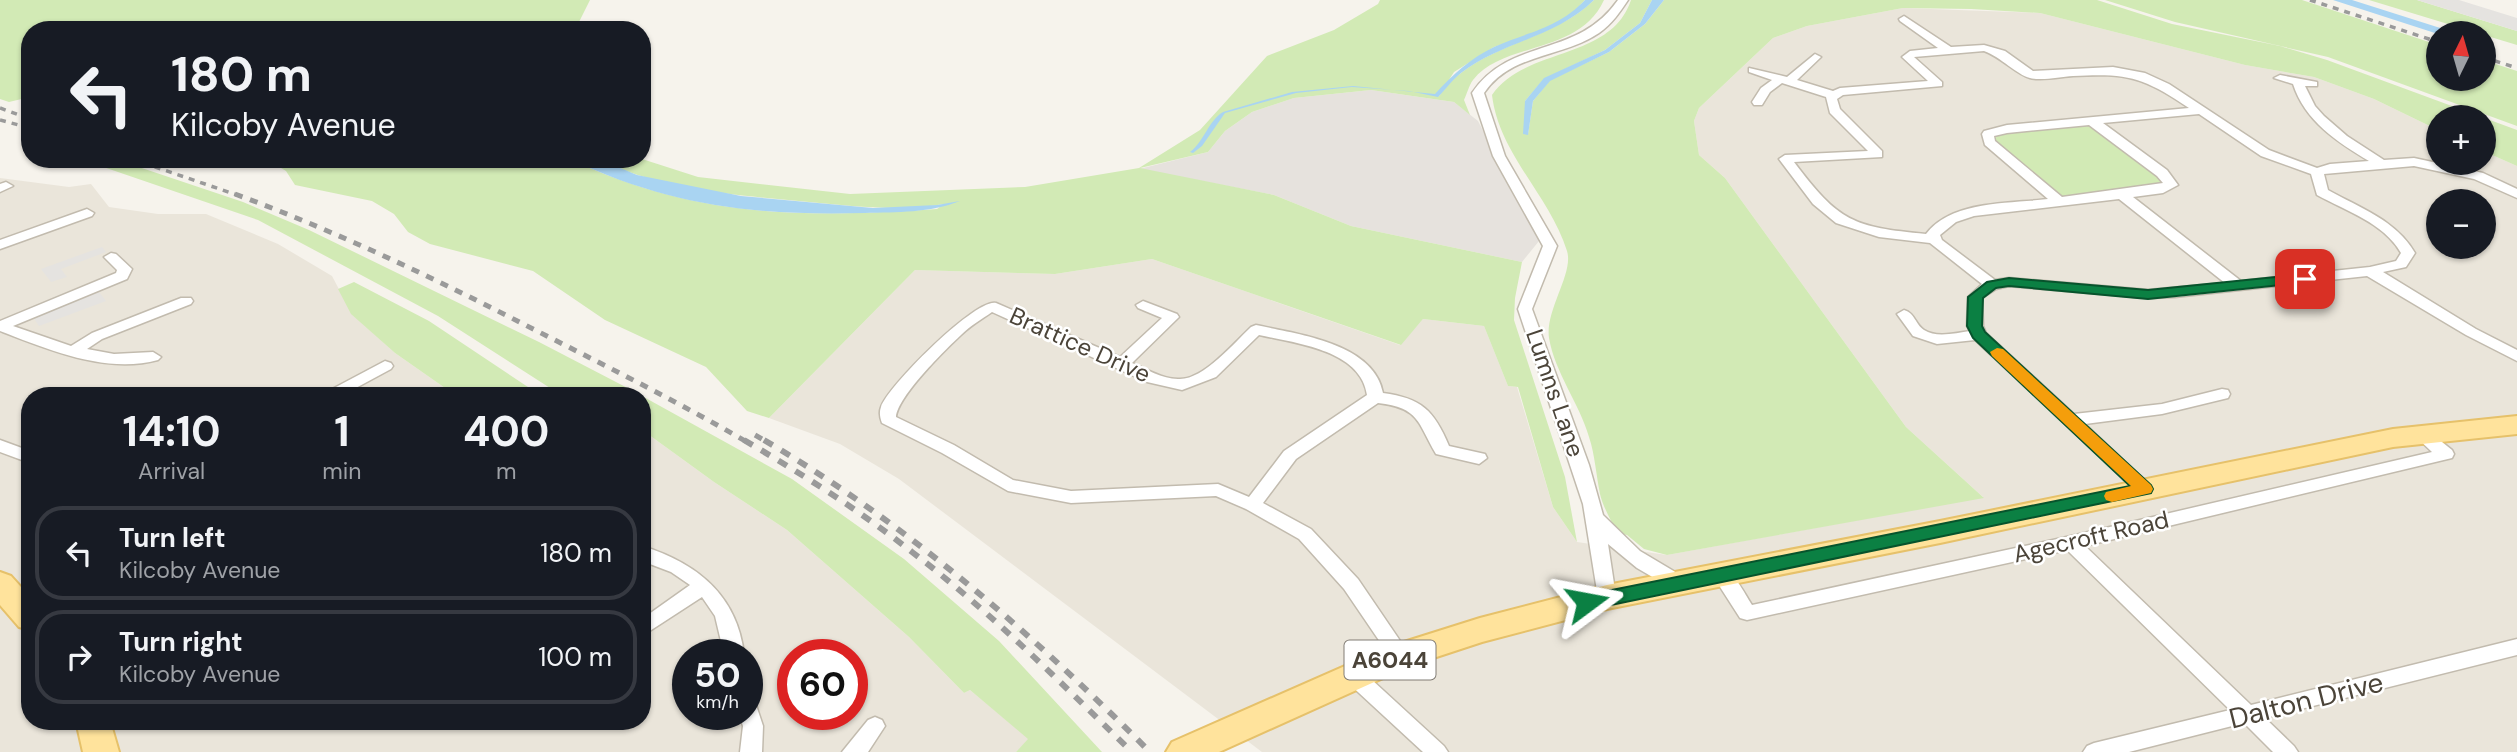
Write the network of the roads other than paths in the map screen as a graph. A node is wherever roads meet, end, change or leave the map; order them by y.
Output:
1 (1623, 0) edge
2 (1904, 19) dead end
3 (1948, 50) junction
4 (1815, 57) dead end
5 (1753, 70) dead end
6 (2280, 78) dead end
7 (1784, 80) junction
8 (2298, 82) junction
9 (2313, 84) dead end
10 (1833, 95) junction
11 (1758, 102) dead end
12 (2201, 110) junction
13 (2092, 121) junction
14 (2379, 162) junction
15 (2317, 172) junction
16 (2121, 194) junction
17 (2517, 194) edge
18 (2058, 201) junction
19 (87, 213) dead end
20 (1934, 239) junction
21 (0, 245) edge
22 (111, 257) dead end
23 (2370, 271) junction
24 (1992, 285) junction
25 (2238, 286) junction
26 (186, 301) dead end
27 (1143, 305) dead end
28 (1904, 314) dead end
29 (0, 326) edge
30 (1979, 334) junction
31 (75, 350) junction
32 (153, 357) dead end
33 (2516, 362) edge
34 (1122, 364) junction
35 (385, 366) dead end
36 (344, 387) edge
37 (2222, 394) dead end
38 (1376, 397) junction
39 (2073, 419) junction
40 (2517, 425) edge
41 (2421, 434) junction
42 (0, 446) edge
43 (21, 454) edge
44 (1479, 458) dead end
45 (2145, 489) junction
46 (1252, 505) junction
47 (1593, 516) junction
48 (2071, 543) junction
49 (651, 556) edge
50 (1722, 576) junction
51 (0, 584) edge
52 (1680, 584) junction
53 (703, 586) junction
54 (1607, 597) junction
55 (21, 608) edge
56 (651, 623) edge
57 (731, 639) edge
58 (2517, 647) edge
59 (1400, 656) junction
60 (1353, 676) junction
61 (2248, 714) junction
62 (875, 726) dead end
63 (95, 730) edge
64 (752, 730) edge
65 (101, 752) edge
66 (751, 752) edge
67 (853, 752) edge
68 (1184, 752) edge
69 (1437, 752) edge
70 (2094, 752) edge
71 (2287, 752) edge

1 - 47 street, Lumns Lane
2 - 3 street
3 - 10 street
3 - 12 street
4 - 7 street
5 - 7 street
6 - 8 street
7 - 10 street
7 - 11 street
8 - 9 street
8 - 14 street
10 - 20 street
12 - 13 street
12 - 15 street
13 - 16 street
13 - 18 street
14 - 15 street
14 - 17 street
15 - 23 street
16 - 18 street
16 - 25 street
18 - 20 street
19 - 21 street
20 - 24 street
22 - 29 street
23 - 25 street
23 - 33 street
24 - 25 street
24 - 30 street
26 - 31 street
27 - 34 street
28 - 30 street
29 - 31 street
30 - 39 street
31 - 32 street
34 - 38 street, Brattice Drive
34 - 46 street, Brattice Drive
35 - 36 street
37 - 39 street
38 - 44 street
38 - 46 street
39 - 45 street
40 - 41 main road, Agecroft Road / A6044
41 - 45 main road, Agecroft Road / A6044
41 - 48 street, Agecroft Road
42 - 43 street
45 - 50 main road, Agecroft Road / A6044
46 - 59 street, Brattice Drive
47 - 52 street
47 - 54 street, Lumns Lane
48 - 50 street, Agecroft Road
48 - 61 street
49 - 53 street
50 - 52 main road, Agecroft Road / A6044
51 - 55 main road
52 - 54 main road, Agecroft Road / A6044
53 - 56 street
53 - 57 street
54 - 59 main road, Agecroft Road / A6044
58 - 61 street, Dalton Drive
59 - 60 main road, Agecroft Road / A6044
60 - 68 main road, Agecroft Road / A6044
60 - 69 street
61 - 70 street, Dalton Drive
61 - 71 street
62 - 67 street
63 - 65 main road
64 - 66 street

